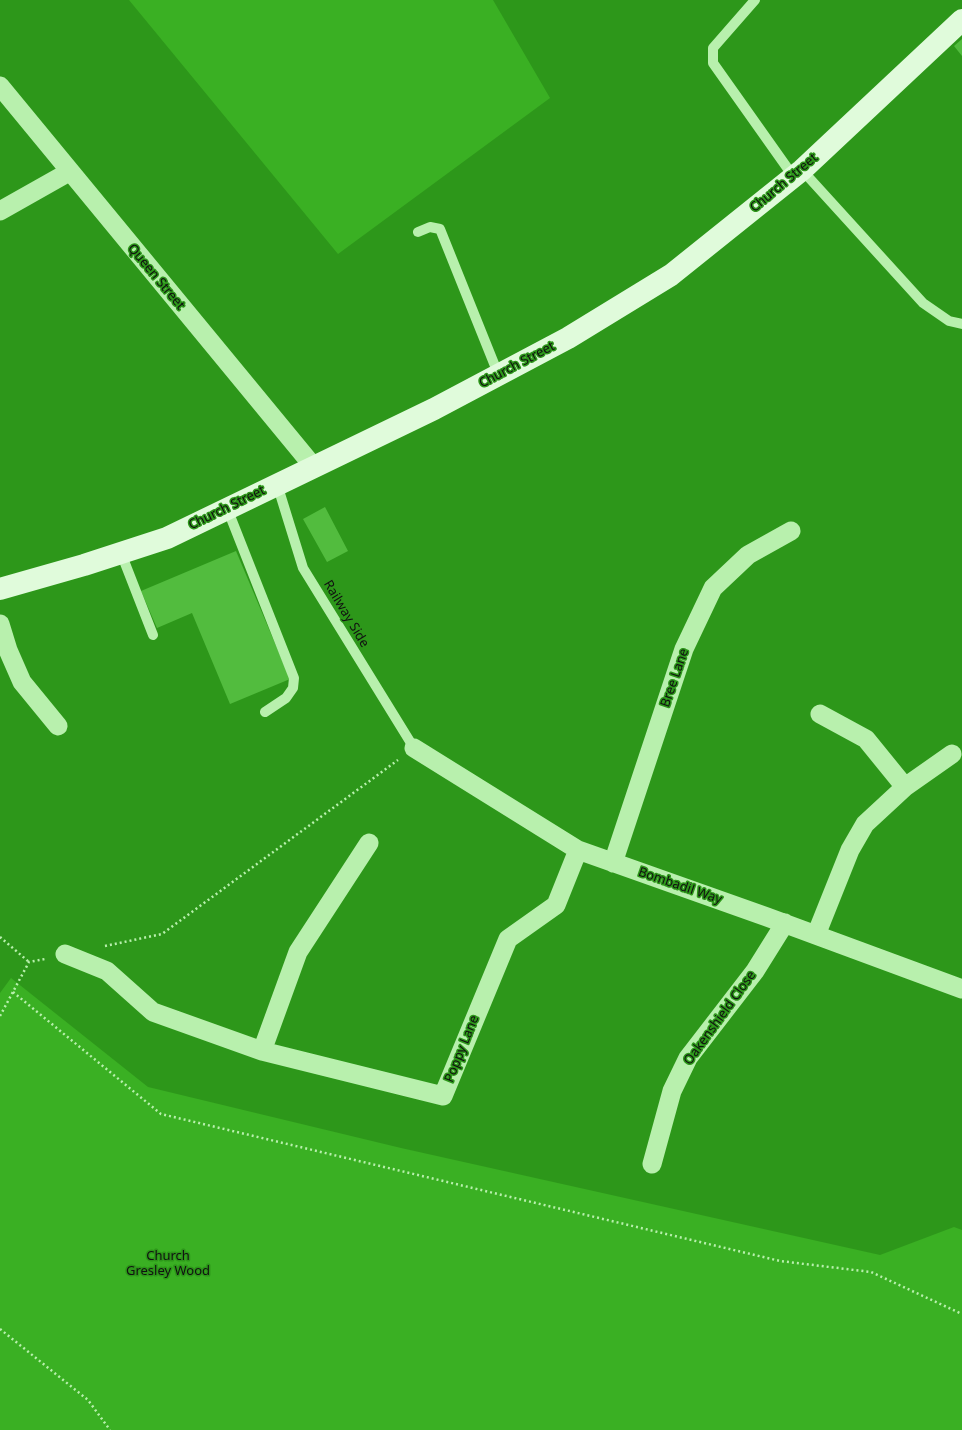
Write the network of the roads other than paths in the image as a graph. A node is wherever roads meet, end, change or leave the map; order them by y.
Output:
1 (755, 0) edge
2 (962, 20) edge
3 (0, 86) edge
4 (69, 172) junction
5 (798, 173) junction
6 (0, 211) edge
7 (418, 232) dead end
8 (962, 324) edge
9 (499, 376) junction
10 (313, 466) junction
11 (277, 484) junction
12 (227, 508) junction
13 (791, 531) dead end
14 (121, 553) junction
15 (0, 590) edge
16 (0, 624) edge
17 (153, 635) dead end
18 (265, 712) dead end
19 (820, 714) dead end
20 (58, 726) dead end
21 (414, 748) joint
22 (952, 754) dead end
23 (905, 787) junction
24 (369, 843) dead end
25 (578, 850) junction
26 (613, 863) junction
27 (785, 923) junction
28 (816, 935) junction
29 (65, 954) road end
30 (962, 989) edge
31 (262, 1051) junction
32 (652, 1164) dead end

1 - 5 lane
2 - 5 street, Church Street
3 - 4 street, Queen Street
4 - 6 street
4 - 10 street, Queen Street
5 - 8 lane
5 - 9 street, Church Street
7 - 9 lane
9 - 10 street, Church Street
10 - 11 street, Church Street
11 - 12 street, Church Street
11 - 21 lane, Railway Side
12 - 14 street, Church Street
12 - 18 lane
13 - 26 street, Bree Lane
14 - 15 street, Church Street
14 - 17 lane
16 - 20 street
19 - 23 street
21 - 25 street, Bombadil Way
22 - 23 street
23 - 28 street
24 - 31 street
25 - 26 street, Bombadil Way
25 - 31 street, Poppy Lane
26 - 27 street, Bombadil Way
27 - 28 street, Bombadil Way
27 - 32 street, Oakenshield Close
28 - 30 street, Bombadil Way
29 - 31 street, Poppy Lane

